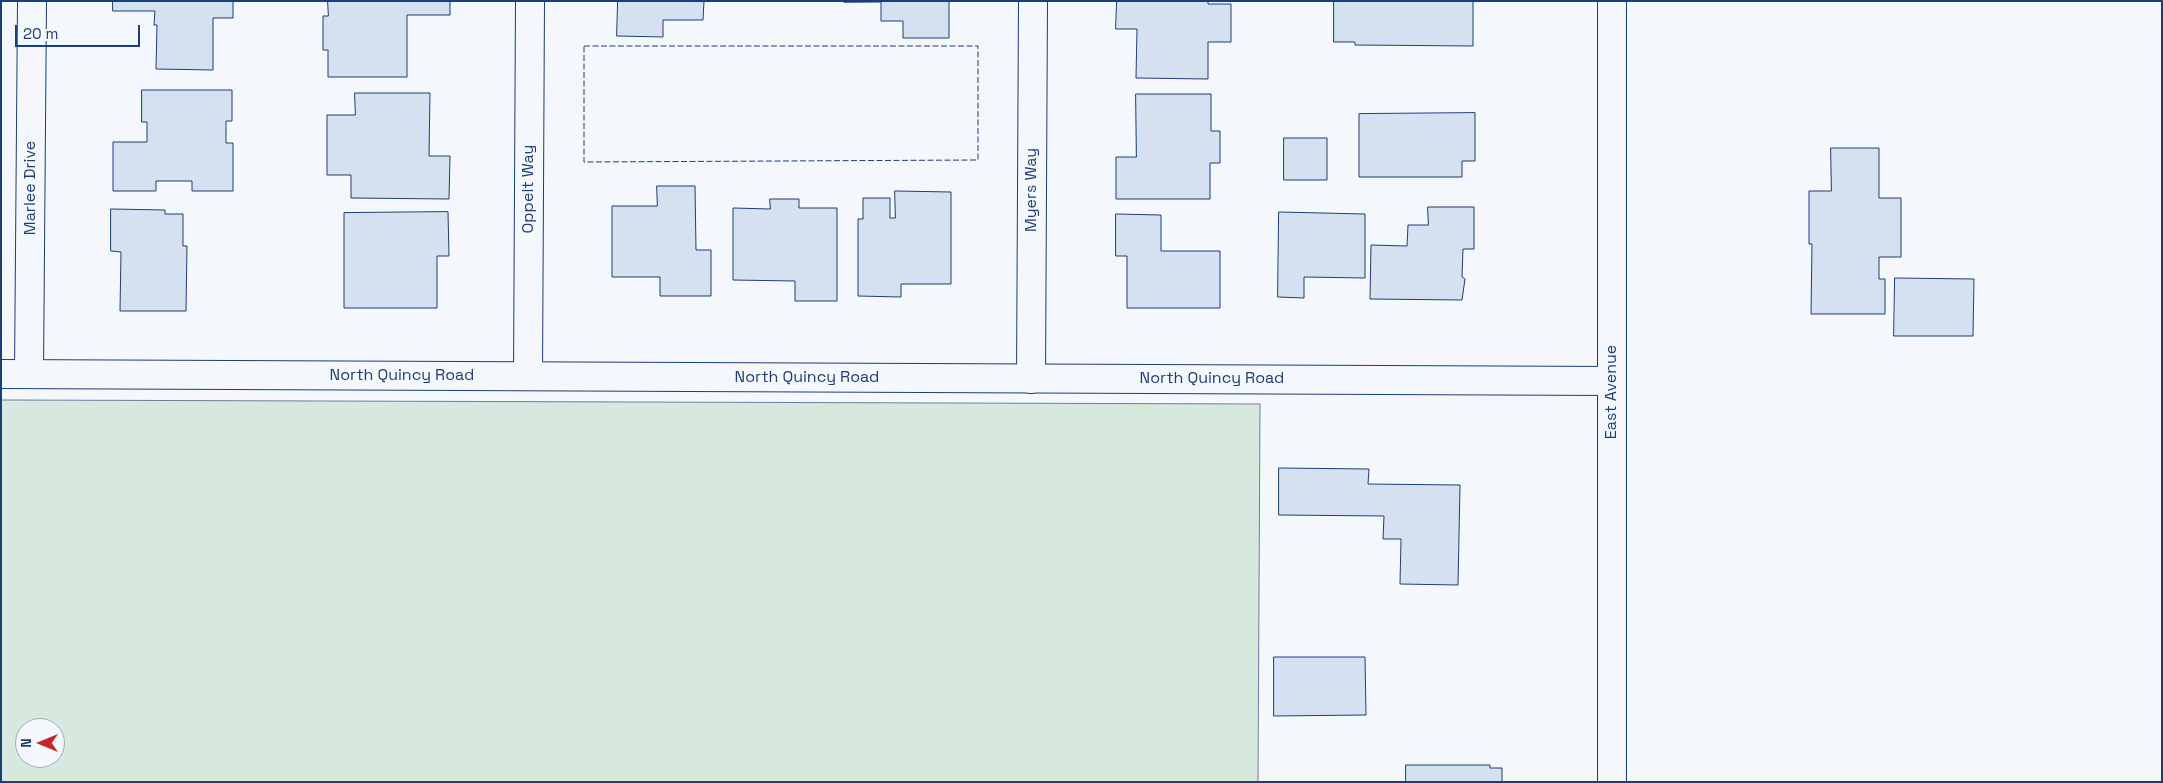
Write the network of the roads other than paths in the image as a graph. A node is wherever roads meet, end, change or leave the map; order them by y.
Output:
1 (32, 1) edge
2 (530, 1) edge
3 (1033, 1) edge
4 (1612, 1) edge
5 (1, 374) edge
6 (29, 374) junction
7 (528, 376) junction
8 (1031, 379) junction
9 (1612, 381) junction
10 (1612, 782) edge

1 - 6 street, Marlee Drive
2 - 7 street, Oppelt Way
3 - 8 street, Myers Way
4 - 9 street, East Avenue
5 - 6 street, North Quincy Road
6 - 7 street, North Quincy Road
7 - 8 street, North Quincy Road
8 - 9 street, North Quincy Road
9 - 10 street, East Avenue

